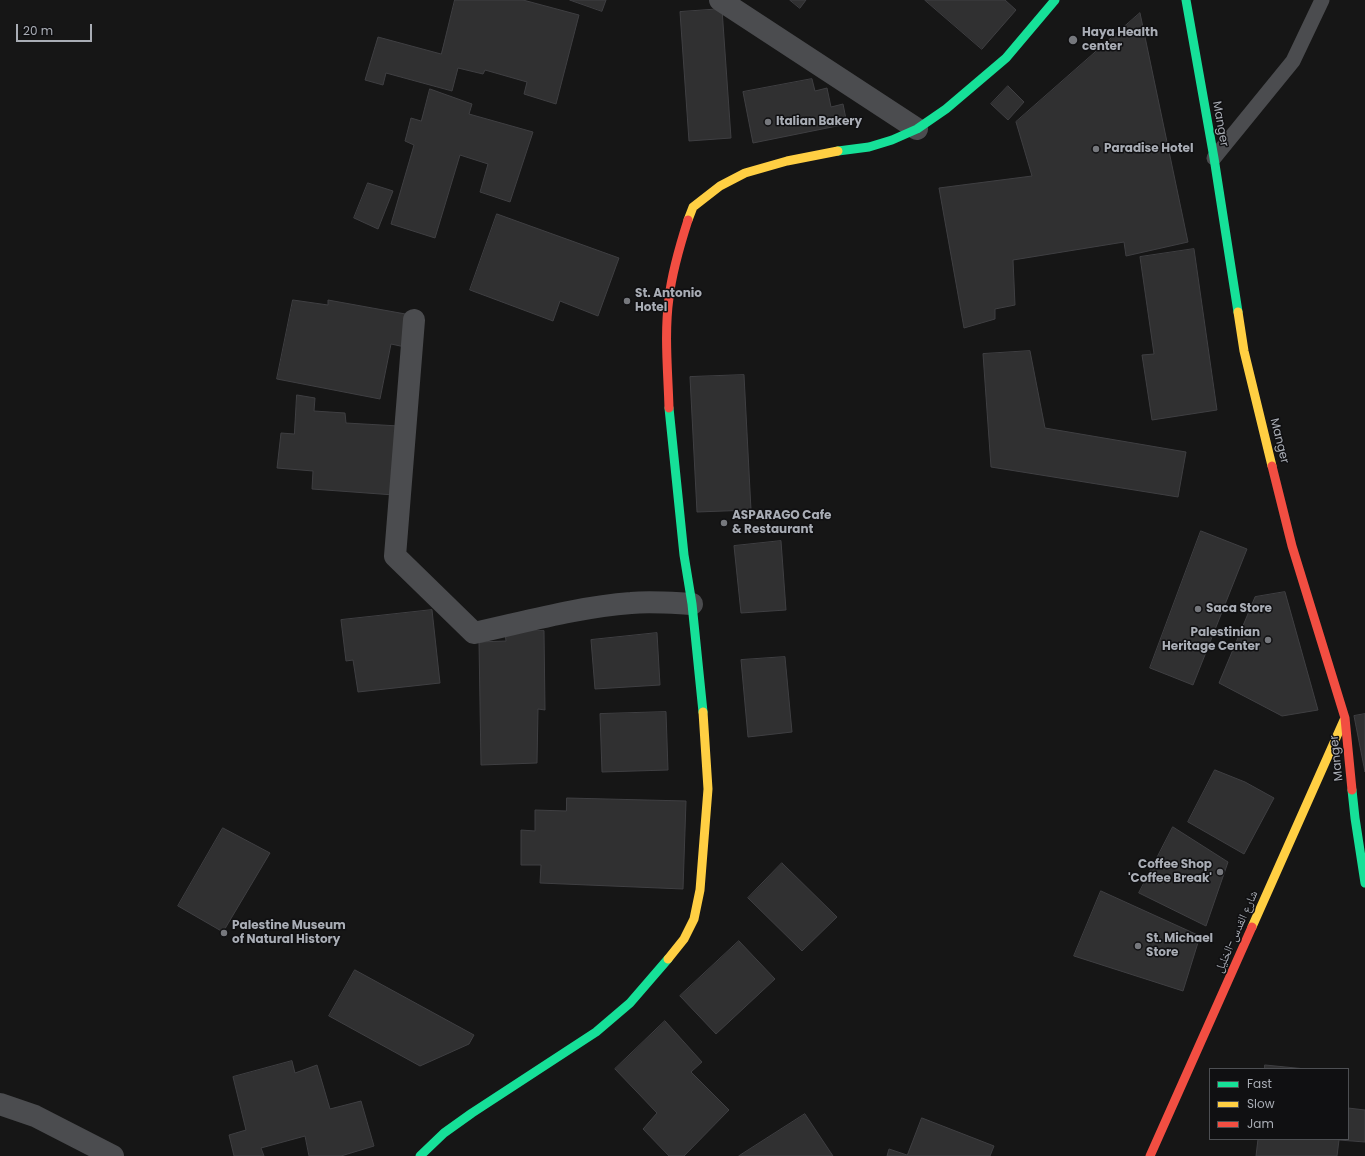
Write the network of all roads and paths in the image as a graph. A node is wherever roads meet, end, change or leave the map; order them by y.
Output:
1 (720, 0) edge
2 (1056, 0) edge
3 (1186, 0) edge
4 (1322, 0) edge
5 (917, 129) junction
6 (1214, 158) junction
7 (414, 320) dead end
8 (692, 604) junction
9 (1345, 718) junction
10 (1365, 883) edge
11 (0, 1104) edge
12 (113, 1156) edge
13 (420, 1156) edge
14 (1150, 1156) edge

1 - 5 street
2 - 5 street
3 - 6 street, Manger
4 - 6 lane
5 - 8 street
6 - 9 street, Manger
7 - 8 street
8 - 13 street
9 - 10 street, Manger
9 - 14 street, شارع القدس-الخليل
11 - 12 street

